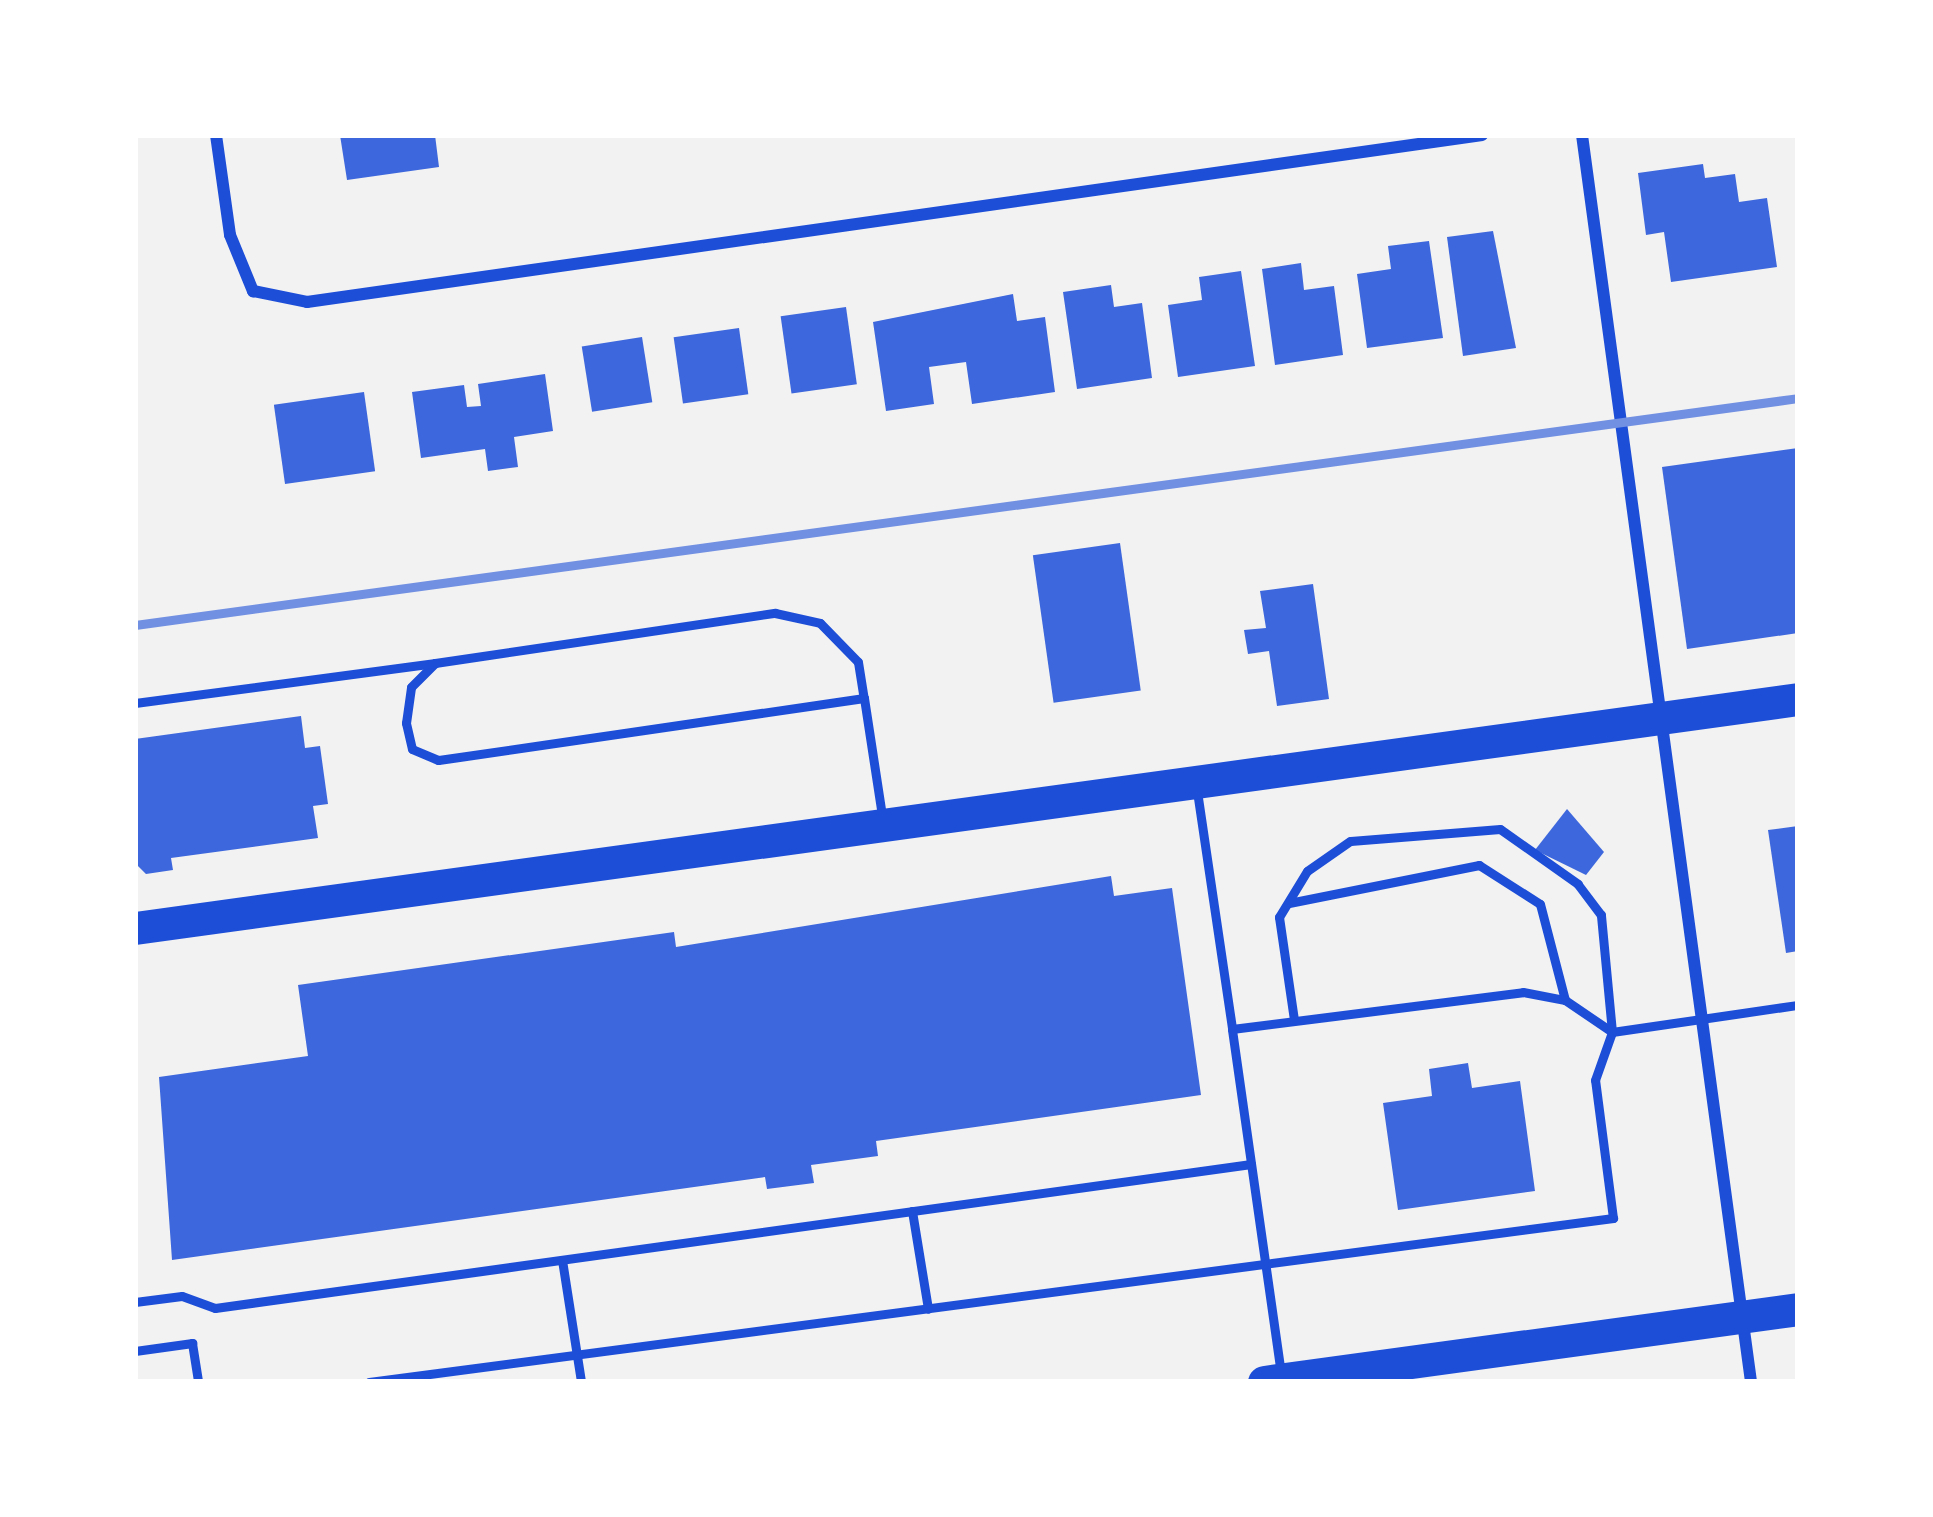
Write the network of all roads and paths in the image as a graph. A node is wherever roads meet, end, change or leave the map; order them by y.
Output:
1 (216, 135) edge
2 (1482, 135) edge
3 (1582, 135) edge
4 (435, 663) junction
5 (864, 698) junction
6 (1798, 699) edge
7 (135, 703) edge
8 (1661, 718) junction
9 (1196, 779) junction
10 (883, 821) junction
11 (1289, 903) junction
12 (135, 928) edge
13 (1565, 1000) junction
14 (1798, 1005) edge
15 (1294, 1020) junction
16 (1702, 1020) junction
17 (1232, 1029) junction
18 (1612, 1032) junction
19 (1251, 1163) junction
20 (912, 1211) junction
21 (562, 1260) junction
22 (1265, 1266) junction
23 (135, 1302) edge
24 (1798, 1309) edge
25 (928, 1310) junction
26 (1742, 1317) junction
27 (135, 1351) edge
28 (577, 1355) junction
29 (1273, 1381) edge
30 (198, 1382) edge
31 (369, 1382) edge
32 (581, 1382) edge
33 (1751, 1382) edge

1 - 2 street
3 - 8 street
4 - 5 lane
4 - 5 lane
4 - 7 lane
5 - 10 lane
6 - 8 highway
8 - 9 highway
8 - 16 street
9 - 10 highway
9 - 17 lane
10 - 12 highway
11 - 13 lane
11 - 15 lane
11 - 18 lane
13 - 15 lane
13 - 18 lane
14 - 16 lane
15 - 17 lane
16 - 18 lane
16 - 26 street
17 - 19 lane
18 - 22 lane
19 - 20 lane
19 - 22 lane
20 - 21 lane
20 - 25 lane
21 - 23 lane
21 - 28 lane
22 - 25 lane
22 - 29 lane
24 - 26 highway
25 - 28 lane
26 - 29 highway
26 - 33 street
27 - 30 lane
28 - 31 lane
28 - 32 lane

